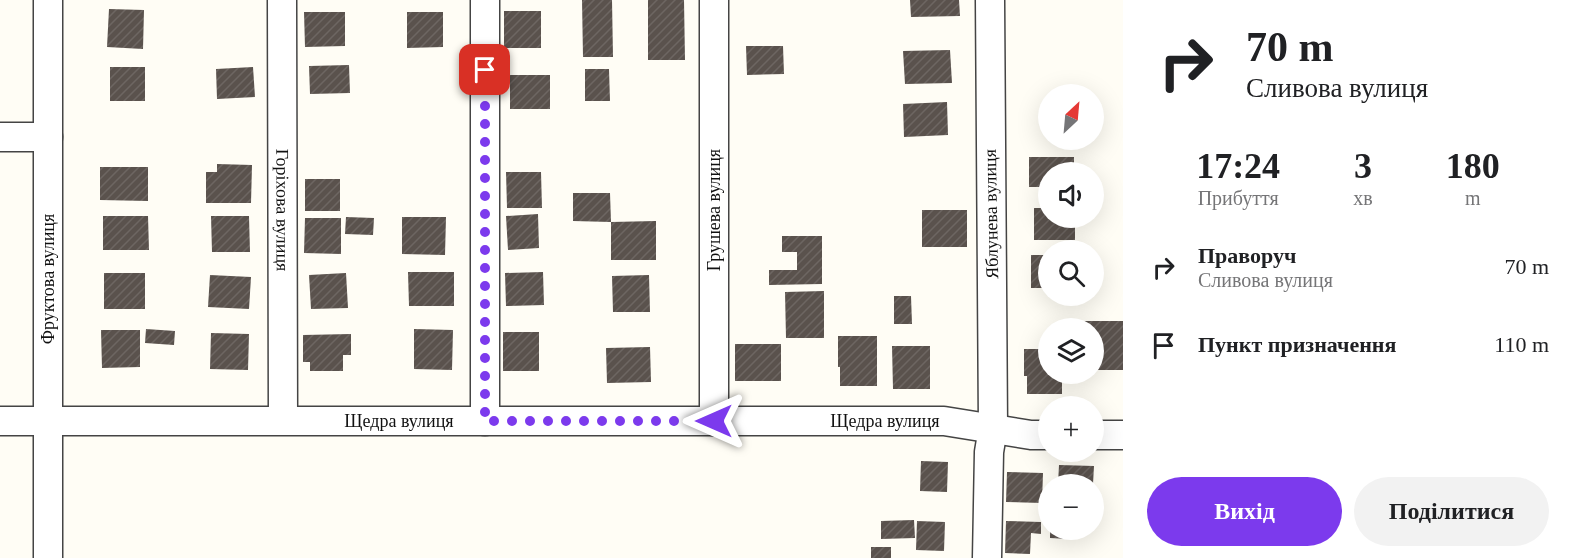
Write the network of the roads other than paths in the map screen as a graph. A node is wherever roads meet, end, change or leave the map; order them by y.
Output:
1 (48, 0) edge
2 (282, 0) edge
3 (485, 0) edge
4 (714, 0) edge
5 (990, 0) edge
6 (0, 137) edge
7 (48, 137) junction
8 (283, 420) junction
9 (0, 421) edge
10 (48, 421) junction
11 (485, 421) junction
12 (714, 421) junction
13 (993, 428) junction
14 (1038, 435) edge
15 (1104, 435) edge
16 (1123, 435) edge
17 (48, 558) edge
18 (987, 558) edge

1 - 7 street, Фруктова вулиця
2 - 8 street, Горіхова вулиця
3 - 11 street
4 - 12 street, Грушева вулиця
5 - 13 street, Яблунева вулиця
6 - 7 street
7 - 10 street, Фруктова вулиця
8 - 10 street, Щедра вулиця
8 - 11 street, Щедра вулиця
9 - 10 street, Щедра вулиця
10 - 17 street, Фруктова вулиця
11 - 12 street, Щедра вулиця
12 - 13 street, Щедра вулиця
13 - 14 street, Щедра вулиця
13 - 18 street, Яблунева вулиця
15 - 16 street

